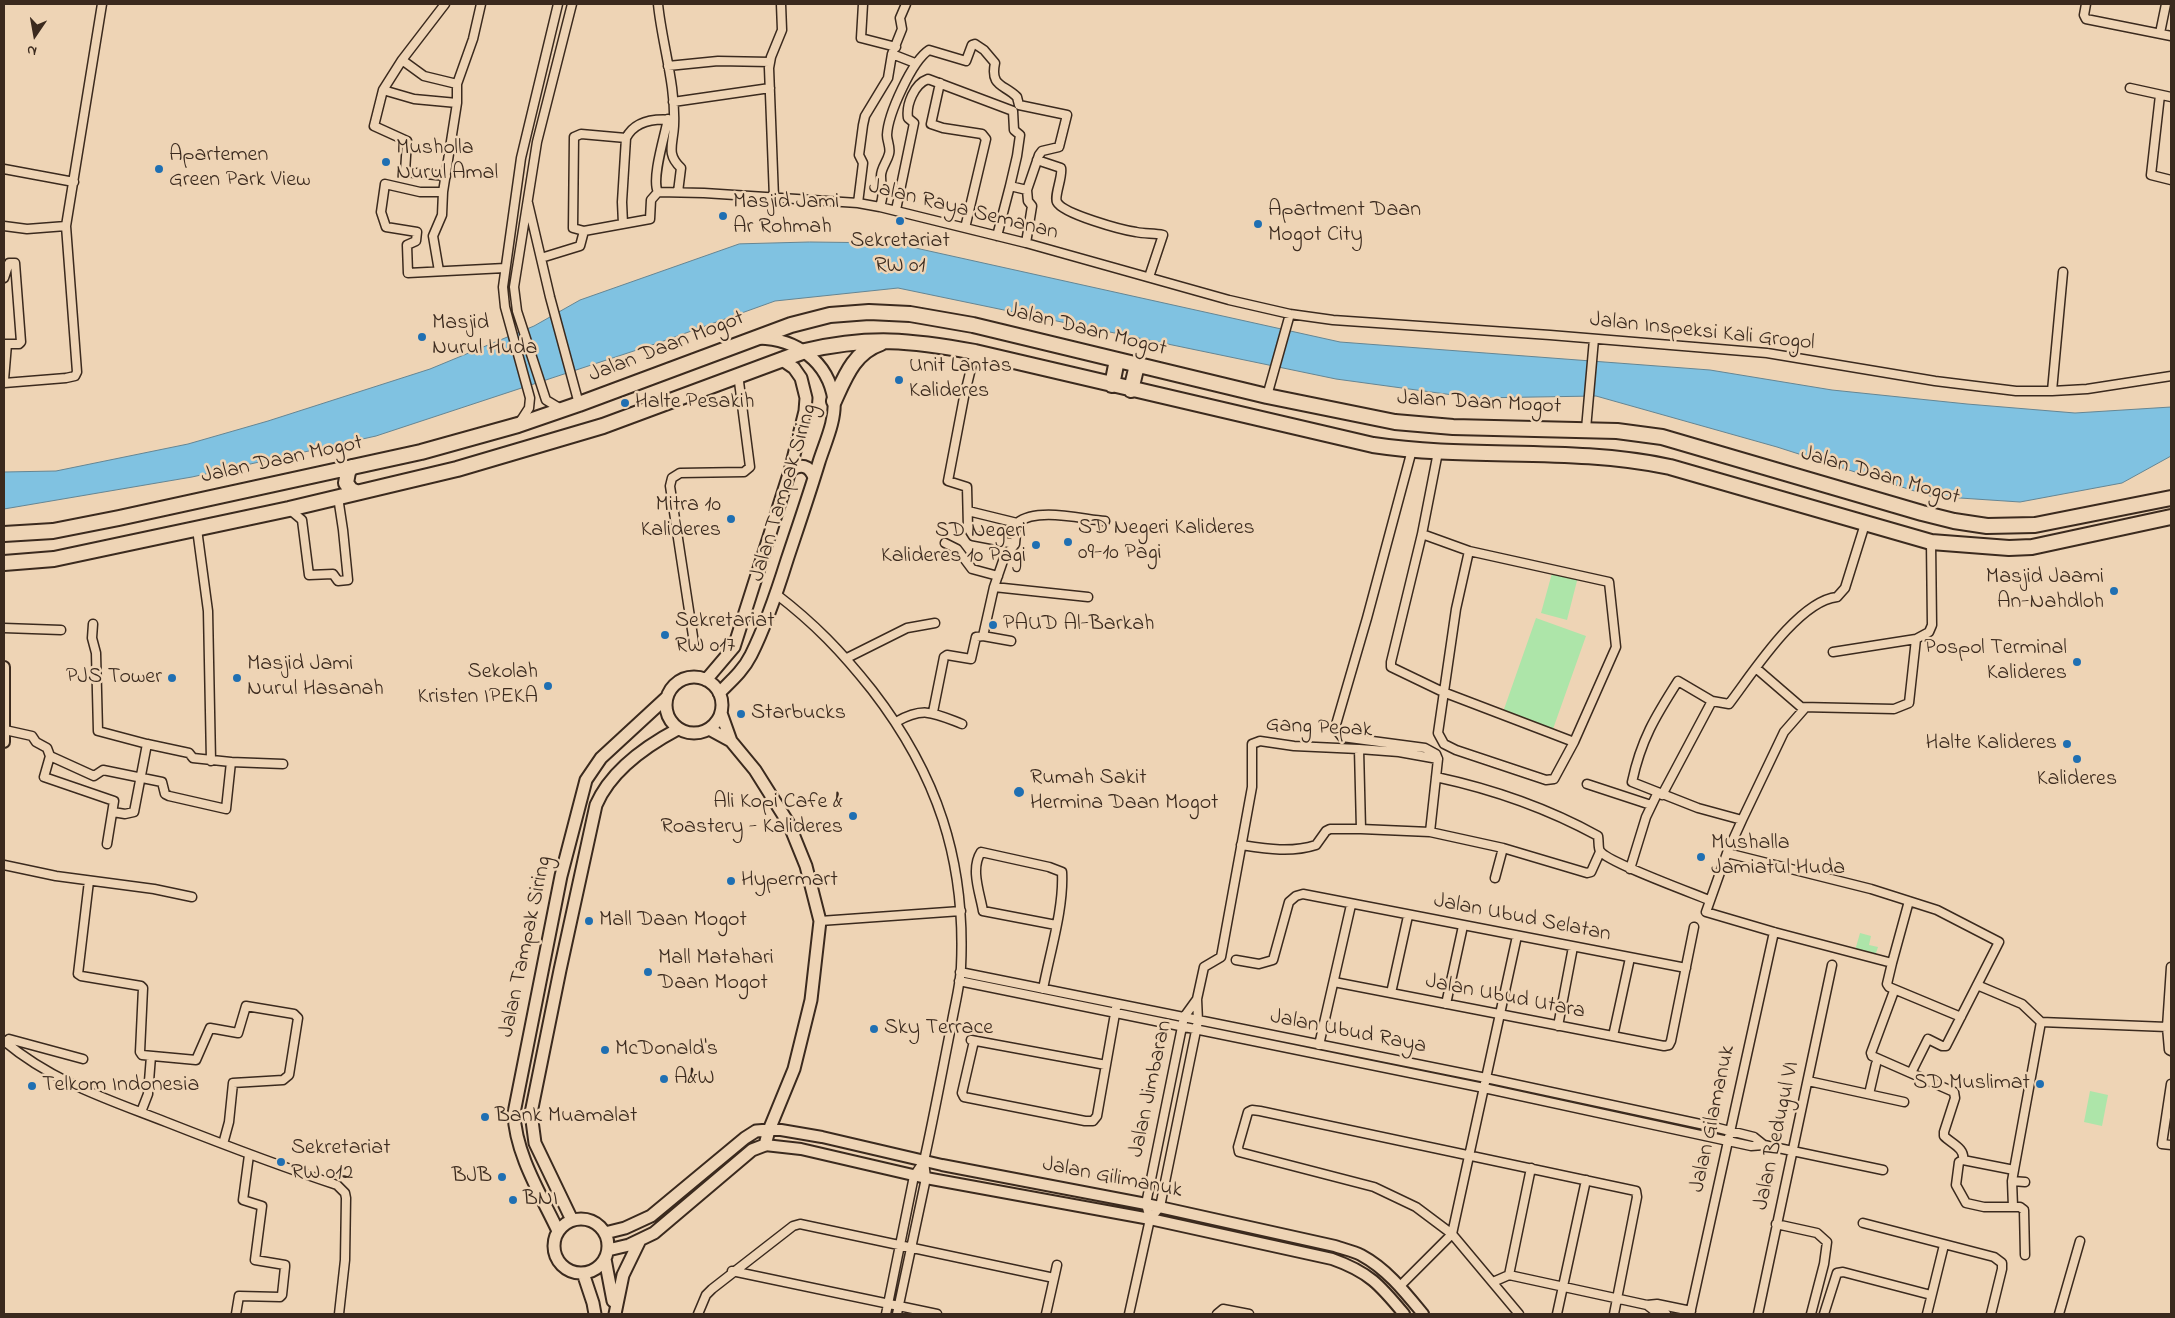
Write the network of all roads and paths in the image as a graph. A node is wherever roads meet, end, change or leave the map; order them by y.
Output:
1 (102, 4) edge
2 (446, 4) edge
3 (481, 4) edge
4 (558, 4) edge
5 (572, 4) edge
6 (658, 4) edge
7 (781, 4) edge
8 (863, 4) edge
9 (906, 4) edge
10 (2086, 4) edge
11 (2166, 4) edge
12 (2160, 33) junction
13 (2171, 36) edge
14 (894, 50) junction
15 (402, 60) junction
16 (770, 62) junction
17 (915, 63) junction
18 (668, 66) junction
19 (940, 83) junction
20 (457, 84) junction
21 (770, 88) junction
22 (2130, 88) dead end
23 (383, 90) junction
24 (2160, 95) junction
25 (2171, 97) edge
26 (673, 102) junction
27 (457, 103) junction
28 (671, 119) junction
29 (626, 138) junction
30 (1037, 160) junction
31 (4, 170) edge
32 (446, 176) junction
33 (2171, 180) edge
34 (74, 182) junction
35 (1010, 186) junction
36 (1028, 190) junction
37 (443, 192) junction
38 (658, 192) junction
39 (678, 192) junction
40 (527, 198) junction
41 (774, 198) junction
42 (858, 203) junction
43 (880, 207) junction
44 (896, 210) junction
45 (623, 224) junction
46 (4, 226) edge
47 (66, 226) junction
48 (965, 228) junction
49 (584, 230) junction
50 (997, 236) junction
51 (1026, 243) junction
52 (541, 258) junction
53 (505, 268) junction
54 (439, 271) junction
55 (2063, 272) dead end
56 (1149, 277) junction
57 (4, 278) edge
58 (1229, 300) joint
59 (1289, 317) junction
60 (755, 338) junction
61 (889, 341) junction
62 (1593, 341) junction
63 (5, 344) edge
64 (805, 351) junction
65 (975, 352) junction
66 (780, 359) junction
67 (1117, 360) junction
68 (1137, 365) junction
69 (738, 374) junction
70 (2171, 376) edge
71 (4, 381) edge
72 (1112, 385) junction
73 (1268, 389) junction
74 (1131, 390) junction
75 (2052, 392) junction
76 (834, 401) junction
77 (579, 404) junction
78 (562, 410) junction
79 (518, 425) junction
80 (1586, 426) junction
81 (1412, 450) junction
82 (1438, 452) junction
83 (352, 467) junction
84 (790, 471) junction
85 (318, 476) junction
86 (814, 478) junction
87 (356, 492) junction
88 (331, 498) junction
89 (2171, 498) edge
90 (289, 508) junction
91 (968, 511) junction
92 (2171, 518) edge
93 (1105, 521) dead end
94 (1017, 523) junction
95 (1865, 524) junction
96 (2035, 525) junction
97 (1987, 526) junction
98 (198, 529) junction
99 (4, 534) edge
100 (1422, 534) junction
101 (944, 542) dead end
102 (1930, 542) junction
103 (1014, 544) junction
104 (2016, 546) junction
105 (1469, 551) junction
106 (4, 563) edge
107 (998, 576) junction
108 (994, 587) junction
109 (776, 594) junction
110 (1088, 597) dead end
111 (935, 623) dead end
112 (93, 624) dead end
113 (4, 628) edge
114 (61, 630) dead end
115 (983, 636) junction
116 (1916, 640) junction
117 (1011, 641) dead end
118 (694, 643) dead end
119 (1833, 652) dead end
120 (847, 658) junction
121 (4, 667) edge
122 (1757, 668) junction
123 (706, 680) junction
124 (1443, 692) junction
125 (719, 693) junction
126 (666, 698) junction
127 (1712, 701) junction
128 (1805, 708) junction
129 (933, 712) junction
130 (721, 713) junction
131 (896, 722) junction
132 (962, 724) dead end
133 (678, 729) junction
134 (709, 729) junction
135 (7, 730) edge
136 (732, 741) junction
137 (4, 742) edge
138 (1574, 742) junction
139 (147, 744) junction
140 (1359, 748) junction
141 (50, 756) junction
142 (1438, 759) junction
143 (211, 761) junction
144 (231, 762) junction
145 (283, 764) dead end
146 (141, 777) junction
147 (1436, 777) junction
148 (1587, 784) dead end
149 (1660, 794) junction
150 (1651, 805) junction
151 (113, 812) junction
152 (1742, 820) junction
153 (1361, 830) junction
154 (1430, 832) junction
155 (107, 844) dead end
156 (1241, 845) junction
157 (1503, 848) junction
158 (1600, 852) junction
159 (1726, 853) junction
160 (4, 865) edge
161 (1630, 869) junction
162 (1496, 878) dead end
163 (89, 881) junction
164 (192, 897) dead end
165 (1709, 900) junction
166 (1909, 901) junction
167 (1351, 905) junction
168 (961, 911) junction
169 (1230, 916) joint
170 (1408, 916) junction
171 (820, 921) junction
172 (1056, 925) junction
173 (1463, 926) junction
174 (1694, 927) dead end
175 (1774, 932) junction
176 (1517, 936) junction
177 (1573, 947) junction
178 (1630, 958) junction
179 (1236, 960) dead end
180 (1892, 963) junction
181 (1832, 965) dead end
182 (2171, 967) edge
183 (1686, 968) junction
184 (960, 972) junction
185 (959, 981) junction
186 (1334, 982) junction
187 (1978, 985) junction
188 (1043, 989) junction
189 (1894, 991) junction
190 (1391, 993) junction
191 (1197, 999) junction
192 (2171, 999) edge
193 (1116, 1004) junction
194 (1446, 1004) junction
195 (1115, 1013) junction
196 (1500, 1014) junction
197 (1961, 1016) junction
198 (1184, 1017) junction
199 (1198, 1021) junction
200 (2041, 1022) junction
201 (1212, 1024) junction
202 (1182, 1026) junction
203 (1558, 1026) junction
204 (2167, 1027) junction
205 (1196, 1029) junction
206 (1211, 1032) junction
207 (1612, 1036) junction
208 (5, 1041) edge
209 (1319, 1045) junction
210 (2171, 1051) edge
211 (151, 1056) junction
212 (83, 1059) dead end
213 (1876, 1064) dead end
214 (1106, 1065) junction
215 (1911, 1073) junction
216 (1486, 1078) junction
217 (1808, 1080) junction
218 (2171, 1084) edge
219 (1484, 1088) junction
220 (1869, 1094) junction
221 (1904, 1102) dead end
222 (141, 1112) junction
223 (769, 1130) junction
224 (1729, 1130) junction
225 (1727, 1141) junction
226 (223, 1144) junction
227 (765, 1145) junction
228 (1764, 1145) junction
229 (2171, 1145) edge
230 (1792, 1150) junction
231 (248, 1154) junction
232 (1470, 1155) junction
233 (1963, 1160) junction
234 (924, 1161) junction
235 (1531, 1168) junction
236 (1883, 1170) dead end
237 (2014, 1170) junction
238 (914, 1176) junction
239 (926, 1178) junction
240 (1586, 1180) junction
241 (2012, 1181) junction
242 (2024, 1182) dead end
243 (1148, 1192) junction
244 (1162, 1195) junction
245 (1146, 1204) junction
246 (1160, 1207) junction
247 (2013, 1207) junction
248 (1150, 1219) junction
249 (572, 1220) junction
250 (1863, 1223) dead end
251 (1776, 1224) junction
252 (558, 1231) junction
253 (604, 1233) junction
254 (1452, 1234) junction
255 (640, 1240) junction
256 (2080, 1241) dead end
257 (900, 1244) junction
258 (1944, 1245) junction
259 (911, 1247) junction
260 (607, 1254) junction
261 (2025, 1255) dead end
262 (1057, 1265) dead end
263 (732, 1272) junction
264 (583, 1273) junction
265 (1509, 1276) junction
266 (1054, 1278) junction
267 (1493, 1282) junction
268 (1400, 1286) junction
269 (1563, 1286) junction
270 (1931, 1296) junction
271 (1617, 1299) junction
272 (888, 1304) junction
273 (1647, 1305) junction
274 (898, 1310) edge
275 (1691, 1313) edge
276 (236, 1314) edge
277 (340, 1314) edge
278 (595, 1314) edge
279 (615, 1314) edge
280 (698, 1314) edge
281 (886, 1314) edge
282 (937, 1314) edge
283 (1046, 1314) edge
284 (1129, 1314) edge
285 (1217, 1314) edge
286 (1249, 1314) edge
287 (1404, 1314) edge
288 (1423, 1314) edge
289 (1519, 1314) edge
290 (1557, 1314) edge
291 (1614, 1314) edge
292 (1666, 1314) edge
293 (1758, 1314) edge
294 (1811, 1314) edge
295 (1824, 1314) edge
296 (1927, 1314) edge
297 (1991, 1314) edge
298 (2060, 1314) edge

1 - 34 street
2 - 15 street
3 - 20 street
4 - 53 street
5 - 40 street
6 - 18 street
7 - 16 street
8 - 14 street
9 - 14 street
10 - 12 street
11 - 12 street
12 - 13 street
14 - 17 street
14 - 42 street
15 - 20 street
15 - 23 street
16 - 18 street
16 - 21 street
17 - 30 street
17 - 43 street
18 - 26 street
19 - 35 street
19 - 44 street
19 - 48 street
20 - 27 street
21 - 26 street
21 - 41 street
22 - 24 street
23 - 27 street
23 - 32 street
24 - 25 street
24 - 33 street
26 - 28 street
27 - 32 street
28 - 29 street
28 - 38 street
28 - 39 street
29 - 45 street
29 - 49 street
30 - 36 street
30 - 56 street
31 - 34 street
32 - 37 street
34 - 47 street
35 - 36 street
35 - 50 street
36 - 51 street
37 - 54 street
37 - 54 street
38 - 39 street, Jalan Raya Semanan
38 - 45 street
39 - 41 street, Jalan Raya Semanan
40 - 52 street
40 - 78 street
41 - 42 street, Jalan Raya Semanan
42 - 43 street, Jalan Raya Semanan
43 - 44 street, Jalan Raya Semanan
44 - 48 street, Jalan Raya Semanan
45 - 49 street
46 - 47 street
47 - 71 street
48 - 50 street, Jalan Raya Semanan
49 - 52 street
50 - 51 street, Jalan Raya Semanan
51 - 56 street, Jalan Raya Semanan
52 - 77 street
53 - 54 street
53 - 79 street
55 - 75 street
56 - 58 street, Jalan Raya Semanan
57 - 63 street
58 - 59 street, Jalan Inspeksi Kali Grogol
59 - 62 street, Jalan Inspeksi Kali Grogol
59 - 73 street
60 - 64 main road, Jalan Tampak Siring
60 - 67 highway, Jalan Daan Mogot
60 - 77 highway, Jalan Daan Mogot
61 - 64 highway, Jalan Daan Mogot
61 - 65 highway, Jalan Daan Mogot
61 - 76 highway
62 - 75 street, Jalan Inspeksi Kali Grogol
62 - 80 street
63 - 71 street
64 - 66 highway, Jalan Daan Mogot
64 - 76 main road, Jalan Tampak Siring
65 - 72 highway, Jalan Daan Mogot
65 - 91 street
66 - 69 highway, Jalan Daan Mogot
66 - 84 main road, Jalan Tampak Siring
67 - 68 highway, Jalan Daan Mogot
67 - 72 highway
68 - 73 highway, Jalan Daan Mogot
68 - 74 highway
69 - 87 highway, Jalan Daan Mogot
69 - 118 street
70 - 75 street, Jalan Inspeksi Kali Grogol
72 - 74 highway, Jalan Daan Mogot
73 - 80 highway, Jalan Daan Mogot
74 - 81 highway, Jalan Daan Mogot
76 - 86 main road, Jalan Tampak Siring
77 - 78 highway, Jalan Daan Mogot
78 - 79 highway, Jalan Daan Mogot
79 - 83 highway, Jalan Daan Mogot
80 - 97 highway, Jalan Daan Mogot
81 - 82 highway, Jalan Daan Mogot
81 - 142 street
82 - 95 highway, Jalan Daan Mogot
82 - 100 street
83 - 85 highway, Jalan Daan Mogot
83 - 87 highway
84 - 86 main road
84 - 123 main road, Jalan Tampak Siring
85 - 88 highway
85 - 99 highway, Jalan Daan Mogot
86 - 109 main road, Jalan Tampak Siring
87 - 88 highway, Jalan Daan Mogot
88 - 90 highway, Jalan Daan Mogot
88 - 90 street
89 - 96 highway, Jalan Daan Mogot
90 - 98 highway, Jalan Daan Mogot
91 - 94 street
91 - 103 street
92 - 104 highway, Jalan Daan Mogot
93 - 94 street
94 - 103 street
95 - 102 highway, Jalan Daan Mogot
95 - 122 street
96 - 97 highway, Jalan Daan Mogot
96 - 104 highway
97 - 104 highway
98 - 106 highway, Jalan Daan Mogot
98 - 143 street
100 - 105 street
100 - 124 street
101 - 107 street
102 - 104 highway, Jalan Daan Mogot
102 - 116 street
103 - 107 street
105 - 124 street
105 - 138 street
107 - 108 street
108 - 110 street
108 - 115 street
109 - 120 street
109 - 125 main road, Jalan Tampak Siring
111 - 120 street
112 - 139 street
113 - 114 street
115 - 117 street
115 - 129 street
116 - 119 street
116 - 128 street
120 - 131 street
121 - 135 street
122 - 127 street
122 - 128 street
123 - 125 main road
123 - 126 main road
124 - 138 street
124 - 138 street
125 - 130 main road
126 - 133 main road
126 - 252 main road, Jalan Tampak Siring
127 - 149 street
127 - 149 street
128 - 152 street
129 - 131 street
129 - 132 street
130 - 134 main road
130 - 136 main road
131 - 168 street
133 - 134 main road
133 - 249 main road, Jalan Tampak Siring
134 - 136 main road
135 - 137 street
135 - 141 street
136 - 171 main road
139 - 143 street
139 - 146 street
140 - 142 street, Gang Pepak
140 - 153 street
140 - 156 street, Gang Pepak
141 - 146 street
141 - 151 street
142 - 147 street
143 - 144 street
144 - 145 street
144 - 146 street
146 - 151 street
147 - 154 street
147 - 158 street
148 - 150 street
149 - 150 street
149 - 152 street
150 - 161 street
151 - 155 street
152 - 159 street
153 - 154 street
153 - 156 street
154 - 157 street
156 - 169 street, Gang Pepak
157 - 158 street
157 - 162 street
158 - 161 street
159 - 165 street
159 - 166 street
160 - 163 street
161 - 165 street
163 - 164 street
163 - 211 street
165 - 175 street
166 - 180 street
166 - 187 street
167 - 170 street, Jalan Ubud Selatan
167 - 179 street, Jalan Ubud Selatan
167 - 186 street
168 - 171 street
168 - 184 street
169 - 191 street, Jalan Jimbaran
170 - 173 street, Jalan Ubud Selatan
170 - 190 street
171 - 223 main road
172 - 172 street
172 - 188 street
173 - 176 street, Jalan Ubud Selatan
173 - 194 street
174 - 183 street
175 - 180 street
175 - 224 street, Jalan Gilamanuk
176 - 177 street, Jalan Ubud Selatan
176 - 196 street
177 - 178 street, Jalan Ubud Selatan
177 - 203 street
178 - 183 street, Jalan Ubud Selatan
178 - 207 street
180 - 189 street
181 - 217 street, Jalan Bedugul VI
182 - 192 street
183 - 207 street, Jalan Ubud Utara
184 - 185 street
184 - 188 street, Jalan Ubud Raya
185 - 195 street, Jalan Ubud Raya
185 - 234 street
186 - 190 street, Jalan Ubud Utara
186 - 209 street
187 - 197 street
187 - 200 street
188 - 193 street, Jalan Ubud Raya
189 - 197 street
189 - 215 street
190 - 194 street, Jalan Ubud Utara
191 - 198 street, Jalan Jimbaran
191 - 199 street, Jalan Jimbaran
192 - 204 street
193 - 195 street
193 - 198 street, Jalan Ubud Raya
194 - 196 street, Jalan Ubud Utara
195 - 202 street, Jalan Ubud Raya
195 - 214 street
196 - 203 street, Jalan Ubud Utara
196 - 216 street
197 - 215 street
198 - 199 street, Jalan Ubud Raya
198 - 202 street, Jalan Jimbaran
199 - 201 street, Jalan Ubud Raya
199 - 205 street, Jalan Jimbaran
200 - 204 street
200 - 237 street
201 - 206 street
201 - 209 street, Jalan Ubud Raya
202 - 205 street, Jalan Ubud Raya
202 - 243 street, Jalan Jimbaran
203 - 207 street, Jalan Ubud Utara
204 - 210 street
205 - 206 street, Jalan Ubud Raya
205 - 244 street, Jalan Jimbaran
206 - 219 street, Jalan Ubud Raya
208 - 212 street
208 - 222 street
209 - 216 street, Jalan Ubud Raya
211 - 222 street
211 - 226 street
213 - 220 street
214 - 214 street
215 - 233 street
216 - 219 street
216 - 224 street, Jalan Ubud Raya
217 - 220 street
217 - 230 street, Jalan Bedugul VI
218 - 229 street
219 - 225 street, Jalan Ubud Raya
219 - 232 street
220 - 221 street
222 - 226 street
223 - 227 main road
223 - 234 street, Jalan Gilimanuk
223 - 253 main road
224 - 225 street, Jalan Gilamanuk
224 - 228 street, Jalan Ubud Raya
225 - 228 street, Jalan Ubud Raya
225 - 275 street, Jalan Gilamanuk
226 - 231 street
227 - 238 street, Jalan Gilimanuk
227 - 255 main road
228 - 230 street
230 - 236 street
230 - 251 street, Jalan Bedugul VI
231 - 276 street
231 - 277 street
232 - 235 street
232 - 254 street
232 - 254 street
233 - 237 street
233 - 247 street
234 - 238 street
234 - 239 street
234 - 245 street, Jalan Gilimanuk
235 - 240 street
235 - 265 street
237 - 241 street
238 - 239 street, Jalan Gilimanuk
238 - 257 street
239 - 248 street, Jalan Gilimanuk
239 - 259 street
240 - 269 street
240 - 271 street
241 - 242 street
241 - 247 street
243 - 244 street
243 - 245 street, Jalan Jimbaran
244 - 246 street, Jalan Jimbaran
245 - 246 street, Jalan Gilimanuk
245 - 248 street, Jalan Jimbaran
246 - 248 street, Jalan Jimbaran
246 - 268 street, Jalan Gilimanuk
247 - 261 street
248 - 284 street, Jalan Jimbaran
248 - 287 street, Jalan Gilimanuk
249 - 252 main road
249 - 253 main road
250 - 258 street
251 - 293 street, Jalan Bedugul VI
251 - 294 street
252 - 264 main road
253 - 260 main road
254 - 267 street
254 - 268 street
255 - 260 main road
255 - 279 main road
256 - 298 street
257 - 259 street
257 - 263 street
257 - 272 street
258 - 270 street
258 - 297 street
259 - 266 street
259 - 274 street
260 - 264 main road
260 - 279 main road
262 - 266 street
263 - 272 street
263 - 280 street
264 - 278 main road
265 - 267 street
265 - 269 street
266 - 283 street
267 - 289 street
268 - 288 street, Jalan Gilimanuk
269 - 271 street
269 - 290 street
270 - 295 street
270 - 296 street
271 - 273 street
271 - 291 street
272 - 274 street
272 - 281 street
273 - 275 street
273 - 292 street
274 - 282 street
285 - 286 street

